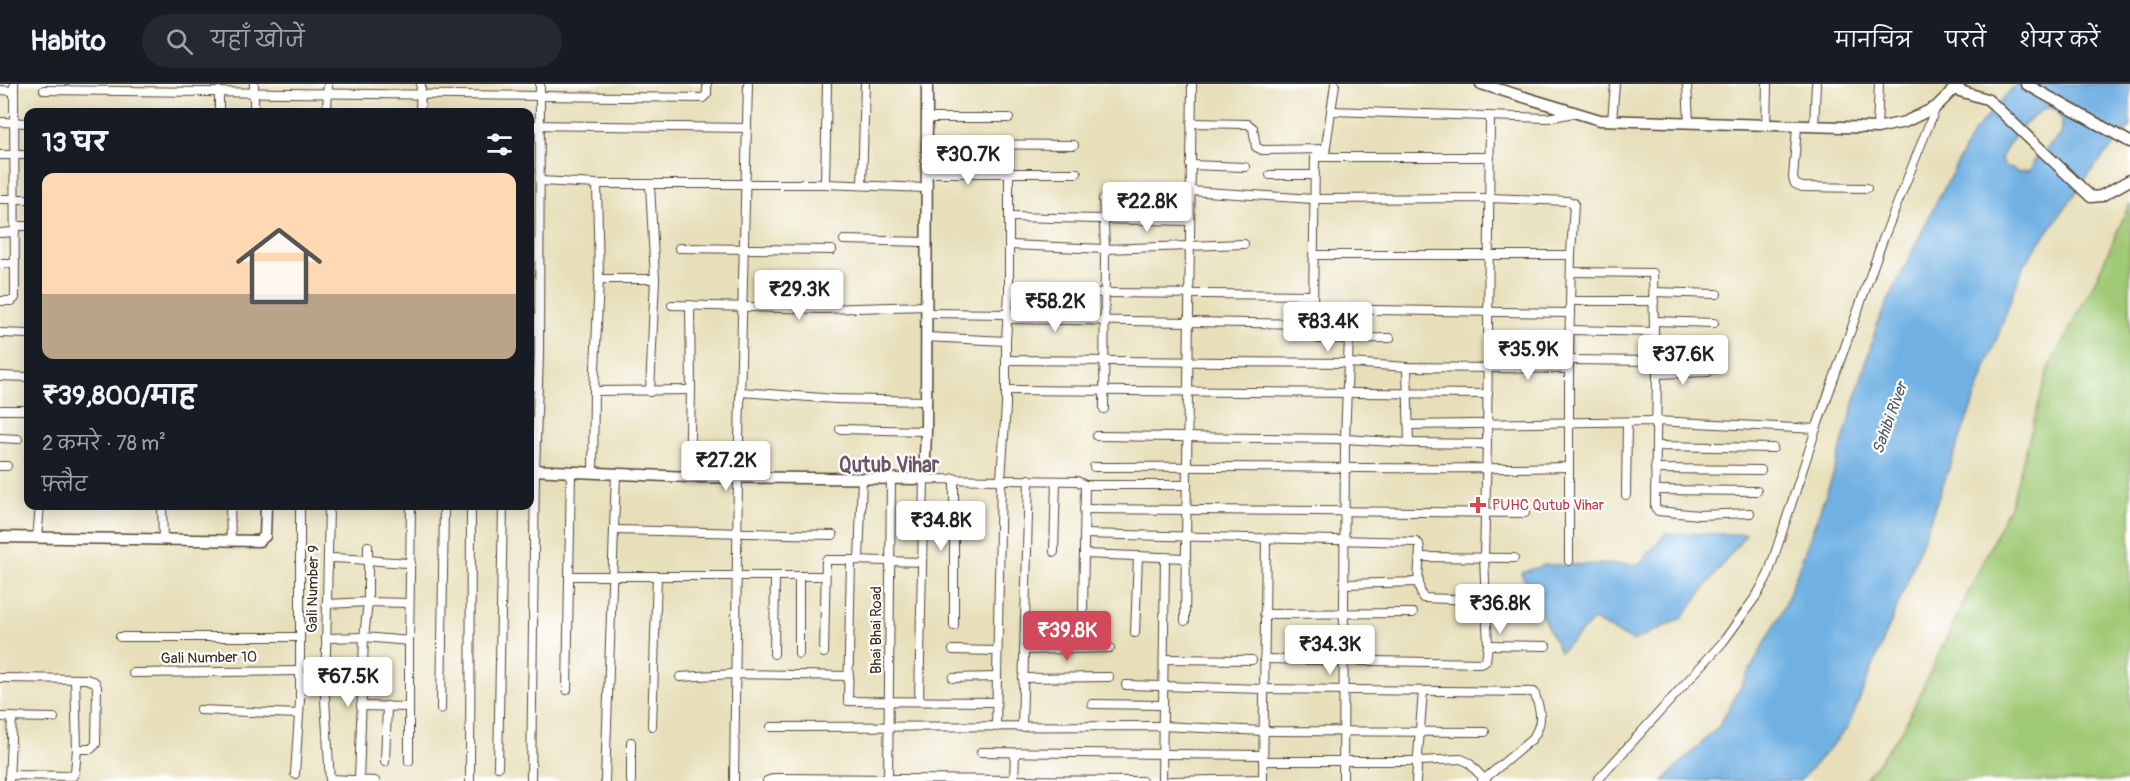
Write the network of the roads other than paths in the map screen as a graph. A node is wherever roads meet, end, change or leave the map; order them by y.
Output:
1 (421, 84) edge
2 (540, 84) edge
3 (707, 84) edge
4 (748, 84) edge
5 (827, 84) edge
6 (865, 84) edge
7 (927, 84) edge
8 (1192, 84) edge
9 (1335, 84) edge
10 (1481, 84) edge
11 (1615, 84) edge
12 (1687, 84) edge
13 (1767, 84) edge
14 (1816, 84) edge
15 (1879, 84) edge
16 (2026, 84) edge
17 (14, 87) edge
18 (1956, 87) edge
19 (197, 88) edge
20 (254, 88) edge
21 (328, 88) edge
22 (0, 90) edge
23 (44, 90) dead end
24 (219, 91) junction
25 (421, 95) junction
26 (539, 96) junction
27 (1936, 107) junction
28 (219, 108) edge
29 (254, 108) edge
30 (327, 108) edge
31 (420, 108) edge
32 (1330, 111) junction
33 (1573, 113) junction
34 (1490, 116) junction
35 (927, 118) junction
36 (1009, 118) dead end
37 (1612, 121) junction
38 (0, 122) edge
39 (15, 123) junction
40 (24, 123) edge
41 (1191, 123) junction
42 (1689, 123) junction
43 (534, 125) edge
44 (1766, 126) junction
45 (1797, 127) junction
46 (1814, 127) junction
47 (747, 128) junction
48 (1877, 128) junction
49 (2130, 142) edge
50 (927, 144) junction
51 (1009, 145) junction
52 (1074, 145) dead end
53 (1325, 152) junction
54 (0, 155) edge
55 (15, 155) junction
56 (24, 155) edge
57 (1490, 157) junction
58 (1190, 165) junction
59 (1245, 167) dead end
60 (534, 169) edge
61 (540, 169) junction
62 (927, 173) junction
63 (1077, 173) dead end
64 (1009, 174) junction
65 (1270, 175) dead end
66 (1314, 175) junction
67 (2130, 180) edge
68 (540, 181) junction
69 (744, 183) junction
70 (597, 184) junction
71 (650, 184) junction
72 (825, 184) junction
73 (862, 185) junction
74 (926, 188) junction
75 (1867, 188) dead end
76 (1190, 191) junction
77 (1490, 198) junction
78 (0, 199) edge
79 (15, 199) junction
80 (24, 199) edge
81 (1104, 199) dead end
82 (1314, 199) junction
83 (1010, 217) junction
84 (1104, 220) junction
85 (1190, 221) junction
86 (24, 227) edge
87 (15, 229) junction
88 (0, 233) edge
89 (844, 240) dead end
90 (926, 242) junction
91 (1244, 244) dead end
92 (1010, 245) junction
93 (1190, 245) junction
94 (679, 248) dead end
95 (744, 248) junction
96 (1105, 249) junction
97 (832, 250) dead end
98 (1313, 255) junction
99 (1571, 255) junction
100 (1489, 256) junction
101 (0, 264) edge
102 (15, 264) junction
103 (1571, 272) junction
104 (599, 279) junction
105 (655, 279) junction
106 (1010, 292) junction
107 (1105, 293) junction
108 (1190, 293) junction
109 (1717, 294) dead end
110 (1313, 295) junction
111 (1654, 297) junction
112 (0, 301) edge
113 (1570, 301) junction
114 (672, 305) dead end
115 (690, 305) junction
116 (744, 308) junction
117 (1313, 309) junction
118 (926, 310) junction
119 (1350, 311) junction
120 (1489, 311) junction
121 (1570, 313) junction
122 (1008, 317) junction
123 (1104, 321) junction
124 (1654, 321) junction
125 (1189, 322) junction
126 (1714, 323) dead end
127 (1313, 324) junction
128 (1570, 330) junction
129 (1654, 332) junction
130 (0, 333) edge
131 (24, 334) edge
132 (926, 338) junction
133 (1390, 338) dead end
134 (1350, 339) junction
135 (1006, 341) junction
136 (1006, 360) junction
137 (1106, 361) junction
138 (1655, 361) junction
139 (1189, 362) junction
140 (1348, 363) junction
141 (1569, 365) junction
142 (1407, 367) junction
143 (1488, 368) junction
144 (1708, 372) dead end
145 (1657, 374) junction
146 (0, 376) edge
147 (24, 377) edge
148 (691, 390) junction
149 (1006, 390) junction
150 (1105, 390) junction
151 (594, 391) junction
152 (650, 392) junction
153 (741, 392) junction
154 (1189, 392) junction
155 (1348, 394) junction
156 (1488, 394) junction
157 (1408, 395) junction
158 (925, 401) junction
159 (1104, 409) dead end
160 (0, 410) edge
161 (24, 410) edge
162 (1656, 421) junction
163 (1487, 422) junction
164 (1569, 422) junction
165 (1628, 422) junction
166 (1409, 425) junction
167 (840, 429) dead end
168 (1816, 429) junction
169 (926, 431) junction
170 (1096, 436) dead end
171 (1187, 436) junction
172 (534, 437) edge
173 (0, 438) edge
174 (18, 439) dead end
175 (1345, 439) junction
176 (1409, 443) junction
177 (1487, 444) junction
178 (1656, 446) junction
179 (1773, 448) dead end
180 (1188, 466) junction
181 (1569, 466) junction
182 (1094, 467) dead end
183 (1346, 467) junction
184 (1488, 469) junction
185 (1655, 469) junction
186 (534, 470) edge
187 (1761, 470) dead end
188 (571, 471) junction
189 (593, 473) junction
190 (616, 474) junction
191 (689, 477) junction
192 (738, 478) junction
193 (862, 478) junction
194 (891, 478) junction
195 (954, 478) junction
196 (924, 479) junction
197 (1001, 479) junction
198 (1029, 479) junction
199 (1056, 481) junction
200 (1084, 485) junction
201 (1187, 485) junction
202 (1655, 490) junction
203 (1757, 491) dead end
204 (1626, 495) dead end
205 (1084, 508) junction
206 (1187, 509) junction
207 (40, 510) edge
208 (162, 510) edge
209 (230, 510) edge
210 (266, 510) edge
211 (300, 510) edge
212 (329, 510) edge
213 (411, 510) edge
214 (444, 510) edge
215 (471, 510) edge
216 (503, 510) edge
217 (532, 510) edge
218 (1345, 512) junction
219 (1486, 512) junction
220 (1525, 513) dead end
221 (1750, 513) dead end
222 (614, 530) junction
223 (737, 533) junction
224 (1084, 534) junction
225 (833, 535) dead end
226 (0, 537) edge
227 (1186, 537) junction
228 (37, 538) junction
229 (1266, 539) junction
230 (162, 540) junction
231 (231, 541) junction
232 (1345, 541) junction
233 (368, 546) dead end
234 (1054, 552) dead end
235 (1084, 554) junction
236 (1138, 556) junction
237 (1165, 557) junction
238 (1420, 557) junction
239 (328, 558) junction
240 (1186, 558) junction
241 (1484, 558) junction
242 (1514, 558) dead end
243 (368, 560) junction
244 (855, 560) junction
245 (890, 560) junction
246 (1569, 561) dead end
247 (922, 562) junction
248 (411, 563) junction
249 (613, 575) junction
250 (569, 576) junction
251 (657, 576) junction
252 (775, 576) junction
253 (799, 576) junction
254 (825, 576) junction
255 (736, 577) junction
256 (1419, 582) junction
257 (1344, 584) junction
258 (1486, 601) junction
259 (368, 602) junction
260 (1527, 602) dead end
261 (409, 603) junction
262 (326, 604) junction
263 (1083, 613) dead end
264 (1344, 613) junction
265 (1413, 613) dead end
266 (1264, 614) junction
267 (1185, 621) dead end
268 (954, 626) dead end
269 (1135, 633) dead end
270 (120, 637) dead end
271 (299, 637) junction
272 (364, 637) junction
273 (326, 638) junction
274 (408, 641) junction
275 (1488, 645) junction
276 (1546, 646) dead end
277 (1110, 648) dead end
278 (953, 650) dead end
279 (1024, 650) junction
280 (997, 651) junction
281 (824, 653) dead end
282 (774, 654) dead end
283 (798, 654) dead end
284 (1164, 659) junction
285 (1264, 659) junction
286 (1252, 660) dead end
287 (1344, 660) junction
288 (299, 671) junction
289 (133, 673) dead end
290 (735, 674) junction
291 (849, 676) junction
292 (680, 677) dead end
293 (997, 677) junction
294 (1109, 677) dead end
295 (0, 678) edge
296 (953, 678) dead end
297 (1023, 678) junction
298 (75, 679) junction
299 (1126, 685) dead end
300 (1163, 687) junction
301 (1263, 689) junction
302 (1343, 689) junction
303 (567, 690) dead end
304 (1423, 691) junction
305 (889, 701) junction
306 (920, 701) junction
307 (996, 702) junction
308 (1092, 704) dead end
309 (1163, 705) junction
310 (362, 706) junction
311 (387, 706) junction
312 (409, 707) junction
313 (441, 709) dead end
314 (200, 710) dead end
315 (299, 714) junction
316 (0, 717) edge
317 (12, 717) junction
318 (54, 718) dead end
319 (652, 726) dead end
320 (889, 726) junction
321 (1162, 726) junction
322 (771, 727) dead end
323 (996, 727) junction
324 (1022, 727) junction
325 (1263, 731) junction
326 (1343, 731) junction
327 (1420, 732) junction
328 (1485, 732) dead end
329 (631, 742) dead end
330 (76, 749) junction
331 (981, 752) dead end
332 (1016, 753) junction
333 (1162, 755) junction
334 (1263, 758) junction
335 (409, 761) dead end
336 (1343, 761) junction
337 (1419, 761) junction
338 (385, 762) dead end
339 (498, 767) dead end
340 (295, 774) dead end
341 (9, 778) edge
342 (34, 778) edge
343 (60, 779) edge
344 (330, 780) edge
345 (791, 780) edge
346 (820, 780) edge
347 (888, 780) edge
348 (1263, 780) edge
349 (1484, 780) edge
350 (359, 781) edge
351 (375, 781) edge
352 (470, 781) edge
353 (531, 781) edge
354 (605, 781) edge
355 (631, 781) edge
356 (734, 781) edge
357 (767, 781) edge
358 (1015, 781) edge
359 (1142, 781) edge
360 (1162, 781) edge
361 (1170, 781) edge
362 (1342, 781) edge
363 (1416, 781) edge
364 (1597, 781) edge

1 - 25 street
2 - 26 street
3 - 26 street
4 - 47 street
5 - 72 street
6 - 73 street
7 - 35 street
8 - 41 street
9 - 32 street
10 - 33 street
11 - 37 street
12 - 42 street
13 - 44 street
14 - 46 street
15 - 48 street
16 - 49 street
17 - 22 street
17 - 39 street
18 - 27 street
18 - 67 street
19 - 23 street
19 - 24 street
20 - 21 street
20 - 24 street
20 - 29 street
21 - 25 street
21 - 30 street
24 - 28 street
25 - 26 street
25 - 31 street
26 - 43 street
27 - 48 street
27 - 168 street
32 - 34 street
32 - 53 street
33 - 34 street
33 - 37 street
34 - 57 street
35 - 36 street
35 - 50 street
37 - 42 street
38 - 39 street
39 - 40 street
39 - 55 street
41 - 53 street
41 - 58 street
42 - 44 street
43 - 47 street
43 - 61 street
44 - 45 street
45 - 46 street
45 - 75 street
46 - 48 street
47 - 69 street
50 - 51 street
50 - 62 street
51 - 52 street
51 - 64 street
53 - 57 street
53 - 66 street
54 - 55 street
55 - 56 street
55 - 79 street
57 - 77 street
58 - 59 street
58 - 76 street
60 - 61 street
61 - 68 street
62 - 64 street
62 - 74 street
63 - 64 street
64 - 83 street
65 - 66 street
66 - 82 street
68 - 70 street
68 - 172 street
69 - 71 street
69 - 72 street
69 - 95 street
70 - 71 street
70 - 104 street
71 - 105 street
72 - 73 street
73 - 74 street
74 - 90 street
76 - 82 street
76 - 85 street
77 - 82 street
77 - 99 street
77 - 100 street
78 - 79 street
79 - 80 street
79 - 87 street
81 - 84 street
82 - 98 street
83 - 84 street
83 - 92 street
84 - 85 street
84 - 96 street
85 - 93 street
86 - 87 street
87 - 88 street
87 - 102 street
89 - 90 street
90 - 118 street
91 - 93 street
92 - 96 street
92 - 106 street
93 - 96 street
93 - 108 street
94 - 95 street
95 - 97 street
95 - 116 street
96 - 107 street
98 - 100 street
98 - 110 street
99 - 100 street
99 - 103 street
100 - 120 street
101 - 102 street
102 - 112 street
103 - 111 street
103 - 113 street
104 - 105 street
104 - 151 street
105 - 152 street
106 - 107 street
106 - 122 street
107 - 108 street
107 - 123 street
108 - 110 street
108 - 125 street
109 - 111 street
110 - 117 street
111 - 113 street
111 - 124 street
113 - 121 street
114 - 115 street
115 - 116 street
115 - 148 street
116 - 118 street
116 - 153 street
117 - 119 street
117 - 127 street
118 - 122 street
118 - 132 street
119 - 120 street
119 - 134 street
120 - 121 street
120 - 143 street
121 - 128 street
122 - 123 street
122 - 135 street
123 - 125 street
123 - 137 street
124 - 126 street
124 - 129 street
125 - 127 street
125 - 139 street
127 - 134 street
128 - 129 street
128 - 141 street
129 - 138 street
130 - 131 street
132 - 135 street
132 - 158 street
133 - 134 street
134 - 140 street
135 - 136 street
136 - 137 street
136 - 149 street
137 - 139 street
137 - 150 street
138 - 141 street
138 - 145 street
139 - 140 street
139 - 154 street
140 - 142 street
140 - 155 street
141 - 143 street
141 - 164 street
142 - 143 street
142 - 157 street
143 - 156 street
144 - 145 street
145 - 162 street
146 - 147 street
148 - 152 street
148 - 191 street
149 - 150 street
149 - 197 street
150 - 154 street
150 - 159 street
151 - 152 street
151 - 189 street
153 - 158 street
153 - 192 street
154 - 155 street
154 - 171 street
155 - 157 street
155 - 175 street
156 - 157 street
156 - 163 street
157 - 166 street
158 - 169 street
160 - 161 street
162 - 165 street
162 - 168 street
162 - 178 street
163 - 164 street
163 - 166 street
163 - 177 street
164 - 165 street
164 - 181 street
165 - 204 street
166 - 176 street
167 - 169 street
168 - 364 street
169 - 196 street
170 - 171 street
171 - 175 street
171 - 180 street
173 - 174 street
175 - 176 street
175 - 183 street
176 - 177 street
177 - 184 street
178 - 179 street
178 - 185 street
180 - 182 street
180 - 183 street
180 - 201 street
181 - 184 street
181 - 246 street
183 - 184 street
183 - 218 street
184 - 219 street
185 - 187 street
185 - 202 street
186 - 188 street
188 - 189 street
188 - 250 street
189 - 190 street
190 - 191 street
190 - 222 street
191 - 192 street
192 - 193 street
192 - 223 street
193 - 194 street
193 - 244 street
194 - 196 street
194 - 245 street, Bhai Bhai Road
195 - 196 street
195 - 197 street
195 - 268 street
196 - 247 street
197 - 198 street
197 - 280 street
198 - 199 street
198 - 279 street
199 - 200 street
199 - 234 street
200 - 201 street
200 - 205 street
201 - 206 street
202 - 203 street
202 - 221 street
205 - 206 street
205 - 224 street
206 - 218 street
206 - 227 street
207 - 228 street
208 - 230 street
209 - 231 street
210 - 231 street
211 - 271 street
212 - 239 street, Gali Number 9
213 - 248 street
214 - 313 street
215 - 352 street
216 - 339 street
217 - 353 street
218 - 219 street
218 - 232 street
219 - 220 street
219 - 241 street
222 - 223 street
222 - 249 street
223 - 225 street
223 - 255 street
224 - 227 street
224 - 235 street
226 - 228 street
227 - 229 street
227 - 240 street
228 - 230 street
229 - 232 street
229 - 266 street
230 - 231 street
232 - 238 street
232 - 257 street
233 - 243 street
235 - 236 street
235 - 263 street
236 - 237 street
236 - 269 street
237 - 240 street
237 - 284 street
238 - 241 street
238 - 256 street
239 - 243 street
239 - 262 street, Gali Number 9
240 - 267 street
241 - 242 street
241 - 258 street
243 - 248 street
243 - 259 street
244 - 245 street
244 - 254 street
244 - 291 street
245 - 247 street
245 - 305 street, Bhai Bhai Road
247 - 306 street
248 - 261 street
249 - 250 street
249 - 251 street
249 - 354 street
250 - 303 street
251 - 255 street
251 - 319 street
252 - 253 street
252 - 255 street
252 - 282 street
253 - 254 street
253 - 283 street
254 - 281 street
255 - 290 street
256 - 257 street
256 - 258 street
257 - 264 street
258 - 260 street
258 - 275 street
259 - 261 street
259 - 262 street
259 - 272 street
261 - 274 street
262 - 273 street, Gali Number 9
264 - 265 street
264 - 266 street
264 - 287 street
266 - 285 street
270 - 271 street
271 - 288 street
272 - 273 street
272 - 274 street
272 - 310 street
273 - 344 street, Gali Number 9
274 - 312 street
275 - 276 street
275 - 287 street
277 - 279 street
278 - 280 street
279 - 297 street
280 - 293 street
284 - 286 street
284 - 300 street
285 - 287 street
285 - 301 street
287 - 302 street
288 - 289 street, Gali Number 10
288 - 315 street
290 - 291 street
290 - 292 street
290 - 356 street
291 - 305 street
293 - 296 street
293 - 307 street
294 - 297 street
295 - 298 street
297 - 324 street
298 - 330 street
298 - 330 street
299 - 300 street
300 - 301 street
300 - 309 street
301 - 302 street
301 - 325 street
302 - 304 street
302 - 326 street
304 - 327 street
304 - 349 street
305 - 306 street
305 - 320 street, Bhai Bhai Road
306 - 307 street
307 - 323 street
308 - 309 street
309 - 321 street
310 - 311 street
310 - 350 street
311 - 312 street
311 - 338 street
312 - 335 street
314 - 315 street
315 - 340 street
316 - 317 street
317 - 318 street
317 - 341 street
320 - 322 street
320 - 323 street
320 - 347 street, Bhai Bhai Road
321 - 324 street
321 - 325 street
321 - 333 street
323 - 324 street
325 - 326 street
325 - 334 street
326 - 327 street
326 - 336 street
327 - 328 street
327 - 337 street
329 - 355 street
330 - 343 street
331 - 332 street
332 - 333 street
332 - 358 street
333 - 334 street
333 - 360 street
334 - 336 street
334 - 348 street
336 - 337 street
336 - 362 street
337 - 349 street
337 - 363 street
341 - 342 street
342 - 343 street
344 - 350 street
345 - 346 street
345 - 357 street
346 - 347 street
347 - 358 street
348 - 361 street
350 - 351 street
358 - 359 street

